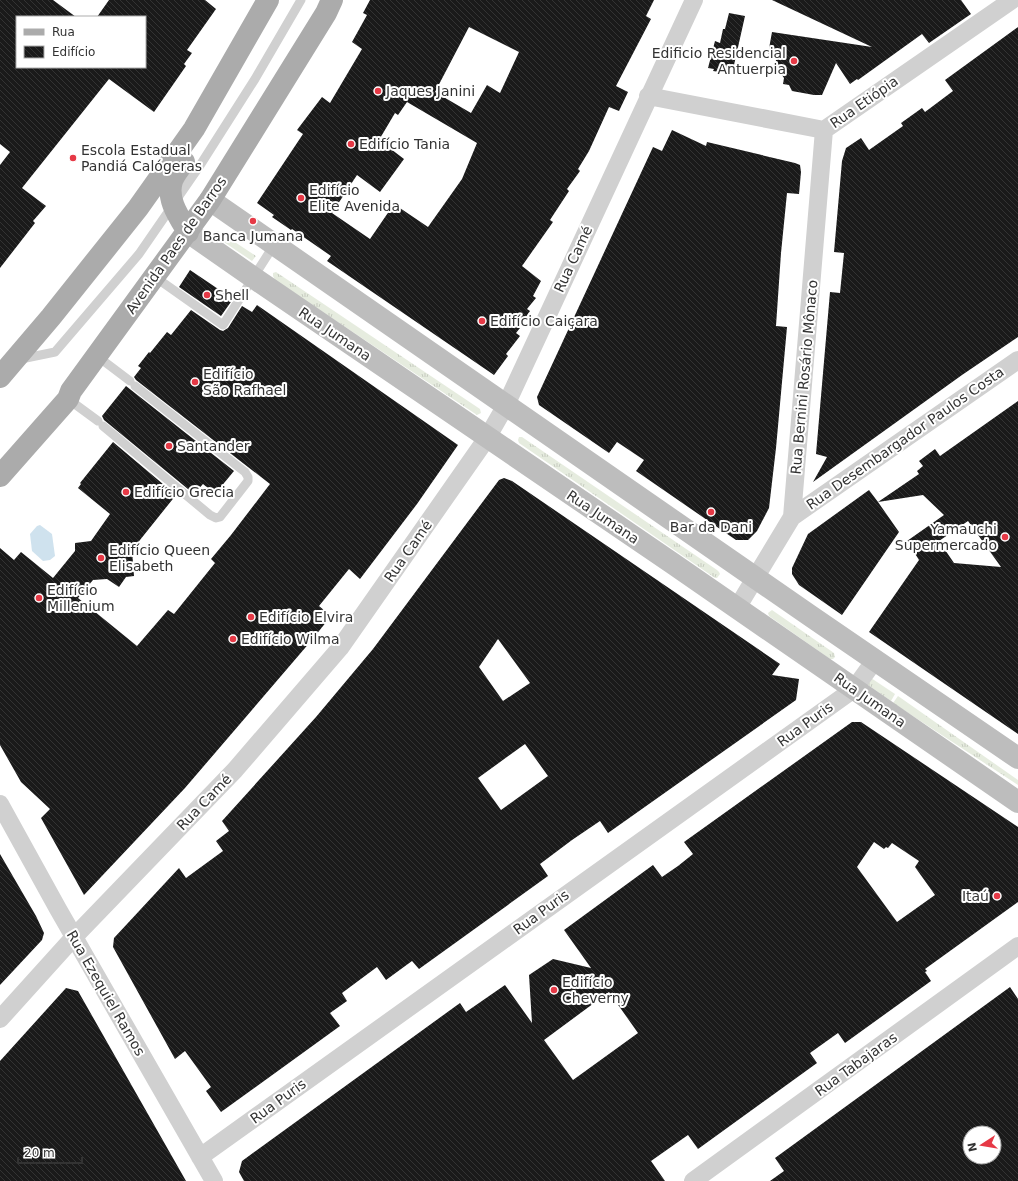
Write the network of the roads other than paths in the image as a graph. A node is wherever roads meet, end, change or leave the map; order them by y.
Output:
1 (268, 0) edge
2 (301, 0) edge
3 (332, 0) edge
4 (694, 0) edge
5 (1012, 0) edge
6 (648, 96) junction
7 (194, 129) junction
8 (824, 130) junction
9 (210, 200) junction
10 (173, 204) junction
11 (188, 232) junction
12 (274, 245) junction
13 (155, 277) junction
14 (254, 278) junction
15 (97, 356) junction
16 (15, 360) junction
17 (1018, 360) edge
18 (0, 377) edge
19 (68, 399) junction
20 (506, 405) junction
21 (487, 438) junction
22 (0, 476) edge
23 (792, 517) junction
24 (756, 578) junction
25 (737, 608) junction
26 (875, 660) junction
27 (854, 689) junction
28 (1018, 758) edge
29 (1018, 802) edge
30 (0, 804) edge
31 (74, 937) junction
32 (1018, 946) edge
33 (0, 1019) edge
34 (200, 1157) junction
35 (214, 1181) edge
36 (693, 1181) edge

1 - 7 main road
2 - 10 lane
3 - 9 main road, Avenida Paes de Barros
4 - 6 street, Rua Camé
5 - 8 street, Rua Etiópia
6 - 8 street, Rua Etiópia
6 - 20 street, Rua Camé
7 - 10 main road
7 - 16 main road
8 - 23 street, Rua Bernini Rosário Mônaco
9 - 11 main road, Avenida Paes de Barros
9 - 12 main road
10 - 11 main road
10 - 16 lane
11 - 13 main road, Avenida Paes de Barros
11 - 14 main road, Rua Jumana
12 - 14 lane
12 - 20 main road
13 - 14 lane
13 - 15 main road, Avenida Paes de Barros
14 - 21 main road, Rua Jumana
15 - 19 main road, Avenida Paes de Barros
15 - 19 lane
16 - 18 main road
17 - 23 street, Rua Desembargador Paulos Costa
19 - 22 main road, Avenida Paes de Barros
20 - 21 street, Rua Camé
20 - 24 main road
21 - 25 main road, Rua Jumana
21 - 31 street, Rua Camé
23 - 24 street, Rua Bernini Rosário Mônaco
24 - 25 street, Rua Bernini Rosário Mônaco
24 - 26 main road
25 - 27 main road, Rua Jumana
26 - 27 street, Rua Puris
26 - 28 main road
27 - 29 main road, Rua Jumana
27 - 34 street, Rua Puris
30 - 31 street, Rua Ezequiel Ramos
31 - 33 street, Rua Camé
31 - 34 street, Rua Ezequiel Ramos
32 - 36 street, Rua Tabajaras
34 - 35 street, Rua Ezequiel Ramos

